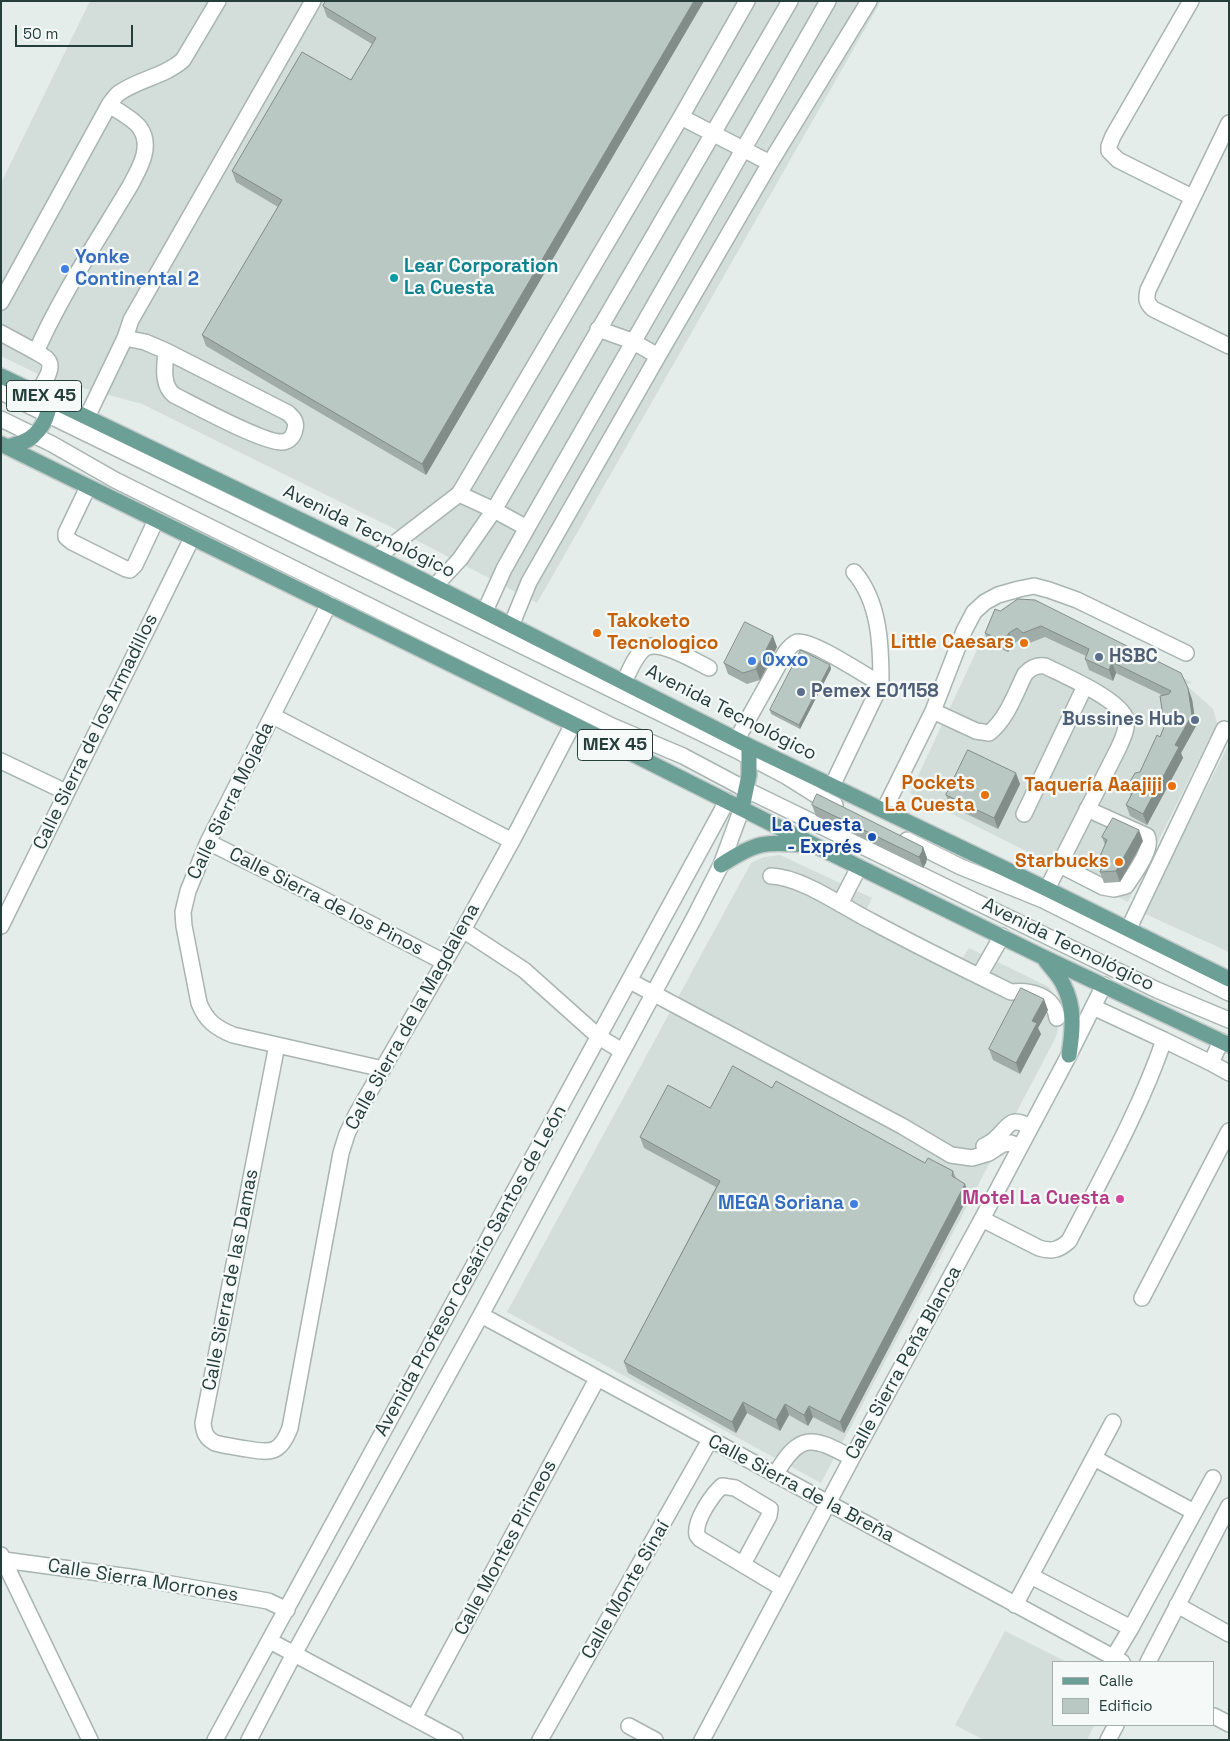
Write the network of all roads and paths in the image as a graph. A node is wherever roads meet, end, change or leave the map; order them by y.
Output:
1 (218, 1) edge
2 (313, 1) edge
3 (748, 1) edge
4 (790, 1) edge
5 (828, 1) edge
6 (869, 1) edge
7 (1191, 1) edge
8 (108, 105) junction
9 (681, 117) junction
10 (1229, 123) edge
11 (713, 133) junction
12 (744, 149) junction
13 (770, 163) junction
14 (1192, 197) junction
15 (1, 302) edge
16 (598, 329) junction
17 (1, 332) edge
18 (125, 338) junction
19 (632, 342) junction
20 (1229, 346) edge
21 (166, 351) junction
22 (36, 352) junction
23 (658, 356) junction
24 (1, 376) edge
25 (1, 392) edge
26 (43, 396) junction
27 (48, 414) junction
28 (87, 417) junction
29 (1, 419) edge
30 (35, 435) junction
31 (5, 446) edge
32 (88, 487) junction
33 (459, 494) junction
34 (494, 510) junction
35 (156, 520) junction
36 (527, 528) junction
37 (192, 538) junction
38 (377, 557) junction
39 (854, 572) dead end
40 (434, 586) junction
41 (329, 604) junction
42 (485, 611) junction
43 (511, 626) junction
44 (1186, 653) dead end
45 (709, 668) dead end
46 (624, 682) junction
47 (881, 684) junction
48 (1086, 686) junction
49 (933, 711) junction
50 (272, 716) junction
51 (573, 724) junction
52 (1224, 729) dead end
53 (746, 747) junction
54 (1, 761) edge
55 (832, 786) junction
56 (747, 790) junction
57 (66, 792) junction
58 (726, 801) junction
59 (742, 808) junction
60 (1087, 808) junction
61 (884, 810) junction
62 (850, 812) edge
63 (1024, 814) dead end
64 (891, 832) edge
65 (512, 841) junction
66 (208, 842) junction
67 (816, 846) junction
68 (721, 865) junction
69 (1060, 865) junction
70 (859, 867) junction
71 (771, 876) dead end
72 (1047, 889) junction
73 (840, 904) junction
74 (1, 926) edge
75 (463, 930) junction
76 (1128, 930) junction
77 (1002, 936) junction
78 (1043, 957) junction
79 (444, 962) junction
80 (979, 976) junction
81 (1229, 979) edge
82 (630, 981) junction
83 (1104, 985) junction
84 (1229, 992) edge
85 (653, 994) junction
86 (1093, 1007) junction
87 (1056, 1018) dead end
88 (1229, 1020) edge
89 (598, 1036) junction
90 (1164, 1040) junction
91 (1225, 1043) edge
92 (277, 1045) junction
93 (622, 1051) junction
94 (1069, 1055) junction
95 (1211, 1063) junction
96 (383, 1069) junction
97 (1229, 1072) edge
98 (1030, 1127) junction
99 (1229, 1131) edge
100 (931, 1144) junction
101 (1020, 1147) junction
102 (982, 1219) junction
103 (1142, 1298) dead end
104 (481, 1315) junction
105 (597, 1379) junction
106 (1113, 1422) dead end
107 (710, 1440) junction
108 (280, 1445) joint
109 (852, 1458) junction
110 (1094, 1458) junction
111 (775, 1474) junction
112 (1213, 1478) dead end
113 (828, 1504) junction
114 (1229, 1506) edge
115 (1194, 1512) junction
116 (3, 1558) edge
117 (742, 1564) junction
118 (1031, 1576) junction
119 (782, 1588) junction
120 (1015, 1605) junction
121 (1177, 1606) junction
122 (287, 1610) junction
123 (1131, 1628) junction
124 (1229, 1634) edge
125 (270, 1641) junction
126 (294, 1654) junction
127 (1118, 1660) edge
128 (1149, 1661) edge
129 (1215, 1717) edge
130 (414, 1718) junction
131 (1229, 1724) edge
132 (629, 1726) dead end
133 (1115, 1726) edge
134 (90, 1740) edge
135 (215, 1740) edge
136 (249, 1740) edge
137 (455, 1740) edge
138 (540, 1740) edge
139 (655, 1740) edge
140 (702, 1740) edge
141 (1108, 1740) edge

1 - 8 street
2 - 18 street
3 - 9 street
4 - 11 street
5 - 12 street
6 - 13 street
7 - 14 street
8 - 15 street
8 - 22 street
9 - 11 street
9 - 33 street
10 - 14 street
11 - 12 street
11 - 16 street
12 - 13 street
12 - 19 street
13 - 23 street
14 - 20 street
16 - 19 street
16 - 34 street
17 - 22 street
18 - 21 street
18 - 28 street
19 - 23 street
19 - 36 street
21 - 21 street
22 - 26 street
23 - 43 street
24 - 26 main road, Avenida Tecnológico / MEX 45
25 - 27 street
26 - 27 main road
26 - 28 main road, Avenida Tecnológico / MEX 45
27 - 30 main road
27 - 53 street
28 - 38 main road, Avenida Tecnológico / MEX 45
29 - 30 street
30 - 31 main road
30 - 56 street
31 - 32 main road, Avenida Tecnológico / MEX 45
32 - 35 main road, Avenida Tecnológico / MEX 45
32 - 35 street
33 - 34 street
33 - 38 street
34 - 36 street
34 - 40 street
35 - 37 main road, Avenida Tecnológico / MEX 45
36 - 42 street
37 - 41 main road, Avenida Tecnológico / MEX 45
37 - 57 street, Calle Sierra de los Armadillos
38 - 40 main road, Avenida Tecnológico / MEX 45
39 - 47 street
40 - 42 main road, Avenida Tecnológico / MEX 45
41 - 50 street, Calle Sierra Mojada
41 - 51 main road, Avenida Tecnológico / MEX 45
42 - 43 main road, Avenida Tecnológico / MEX 45
43 - 46 main road, Avenida Tecnológico / MEX 45
44 - 49 street
45 - 46 street
46 - 53 main road, Avenida Tecnológico / MEX 45
47 - 53 street
47 - 55 street
48 - 49 street
48 - 60 street
48 - 63 street
49 - 61 street
50 - 65 street
50 - 66 street, Calle Sierra Mojada
51 - 58 main road, Avenida Tecnológico / MEX 45
51 - 65 street, Calle Sierra de la Magdalena
52 - 76 street
53 - 55 main road, Avenida Tecnológico / MEX 45
53 - 56 main road
53 - 62 street
54 - 57 street
55 - 61 main road, Avenida Tecnológico / MEX 45
56 - 59 main road
56 - 88 street
57 - 74 street, Calle Sierra de los Armadillos
58 - 59 main road, Avenida Tecnológico / MEX 45
58 - 82 street, Avenida Profesor Cesário Santos de León
59 - 67 main road, Avenida Tecnológico / MEX 45
59 - 68 street, Avenida Profesor Cesário Santos de León
60 - 69 street
60 - 69 street
61 - 72 main road, Avenida Tecnológico / MEX 45
64 - 84 street
65 - 75 street, Calle Sierra de la Magdalena
66 - 79 street, Calle Sierra de los Pinos
66 - 92 street, Calle Sierra Mojada
67 - 68 main road
67 - 70 main road, Avenida Tecnológico / MEX 45
68 - 85 street, Avenida Profesor Cesário Santos de León
69 - 72 street
70 - 73 street
70 - 77 main road, Avenida Tecnológico / MEX 45
71 - 73 street
72 - 76 main road, Avenida Tecnológico / MEX 45
73 - 80 street
75 - 79 street, Calle Sierra de la Magdalena
75 - 89 street
76 - 81 main road, Avenida Tecnológico / MEX 45
77 - 78 main road, Avenida Tecnológico / MEX 45
77 - 80 street
78 - 83 main road, Avenida Tecnológico / MEX 45
78 - 94 main road
79 - 96 street, Calle Sierra de la Magdalena
80 - 87 street
82 - 85 street
82 - 89 street, Avenida Profesor Cesário Santos de León
83 - 86 street, Calle Sierra Peña Blanca
83 - 91 main road, Avenida Tecnológico / MEX 45
85 - 93 street, Avenida Profesor Cesário Santos de León
85 - 100 street
86 - 90 street
86 - 94 street, Calle Sierra Peña Blanca
89 - 93 street
89 - 122 street, Avenida Profesor Cesário Santos de León
90 - 95 street
90 - 102 street
91 - 95 street
92 - 96 street
92 - 108 street, Calle Sierra de las Damas
93 - 104 street, Avenida Profesor Cesário Santos de León
94 - 98 street, Calle Sierra Peña Blanca
95 - 97 street
96 - 108 street, Calle Sierra de la Magdalena
98 - 100 street
98 - 101 street, Calle Sierra Peña Blanca
99 - 103 street
100 - 101 street
101 - 102 street, Calle Sierra Peña Blanca
102 - 109 street, Calle Sierra Peña Blanca
104 - 105 street, Calle Sierra de la Breña
104 - 126 street, Avenida Profesor Cesário Santos de León
105 - 107 street, Calle Sierra de la Breña
105 - 130 street, Calle Montes Pirineos
106 - 110 street
107 - 111 street, Calle Sierra de la Breña
107 - 138 street, Calle Monte Sinaí
109 - 111 street
109 - 113 street, Calle Sierra Peña Blanca
110 - 115 street
110 - 118 street
111 - 113 street, Calle Sierra de la Breña
112 - 115 street
113 - 119 street, Calle Sierra Peña Blanca
113 - 120 street, Calle Sierra de la Breña
114 - 121 street
115 - 123 street
116 - 122 street, Calle Sierra Morrones
116 - 134 street
117 - 117 street
117 - 119 street
118 - 120 street
118 - 123 street
119 - 140 street, Calle Sierra Peña Blanca
120 - 127 street, Calle Sierra de la Breña
121 - 124 street
121 - 128 street
122 - 125 street, Avenida Profesor Cesário Santos de León
123 - 127 street
125 - 126 street
125 - 135 street, Avenida Profesor Cesário Santos de León
126 - 130 street
126 - 136 street, Avenida Profesor Cesário Santos de León
129 - 131 street
130 - 137 street
132 - 139 street
133 - 141 street

